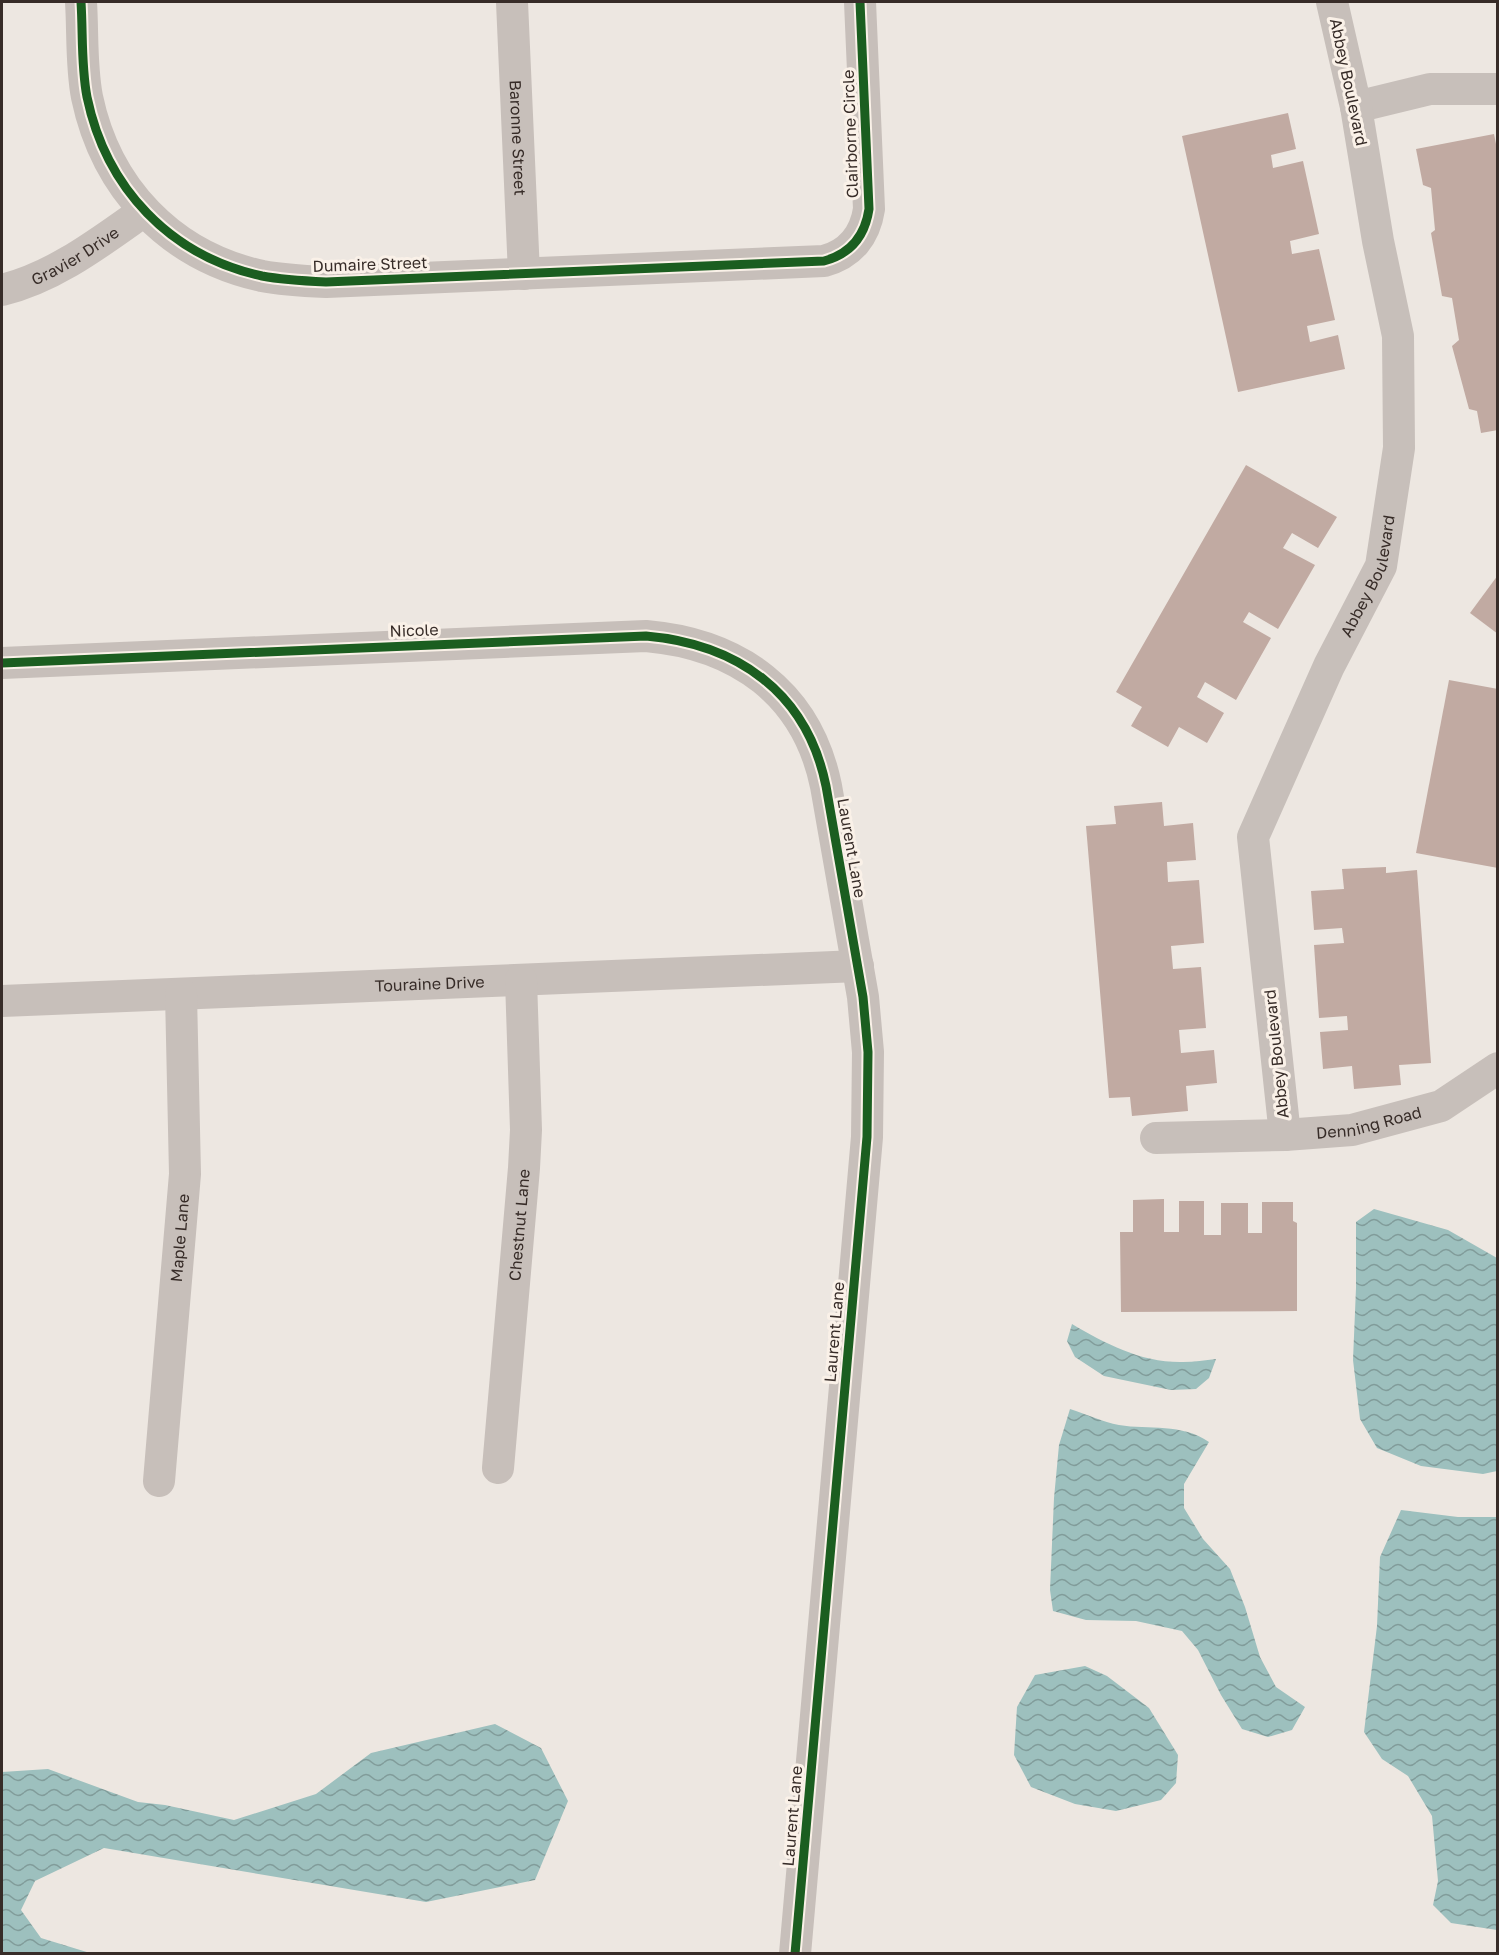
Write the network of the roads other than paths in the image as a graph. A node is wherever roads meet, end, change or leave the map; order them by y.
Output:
1 (81, 2) edge
2 (512, 2) edge
3 (860, 2) edge
4 (1332, 2) edge
5 (1497, 89) edge
6 (1356, 107) junction
7 (144, 211) junction
8 (840, 255) joint
9 (524, 274) junction
10 (2, 290) edge
11 (2, 663) edge
12 (801, 720) joint
13 (858, 966) junction
14 (521, 980) junction
15 (181, 994) junction
16 (2, 1001) edge
17 (1497, 1068) edge
18 (1285, 1135) junction
19 (1156, 1138) dead end
20 (498, 1468) dead end
21 (159, 1481) dead end
22 (795, 1953) edge

1 - 7 street, Dumaire Street
2 - 9 street, Baronne Street
3 - 8 street, Clairborne Circle
4 - 6 street, Abbey Boulevard
5 - 6 street
6 - 18 street, Abbey Boulevard
7 - 9 street, Dumaire Street
7 - 10 street, Gravier Drive
8 - 9 street, Dumaire Street
11 - 12 street, Nicole
12 - 13 street, Laurent Lane
13 - 14 street, Touraine Drive
13 - 22 street, Laurent Lane
14 - 15 street, Touraine Drive
14 - 20 street, Chestnut Lane
15 - 16 street, Touraine Drive
15 - 21 street, Maple Lane
17 - 18 street, Denning Road
18 - 19 street, Denning Road

